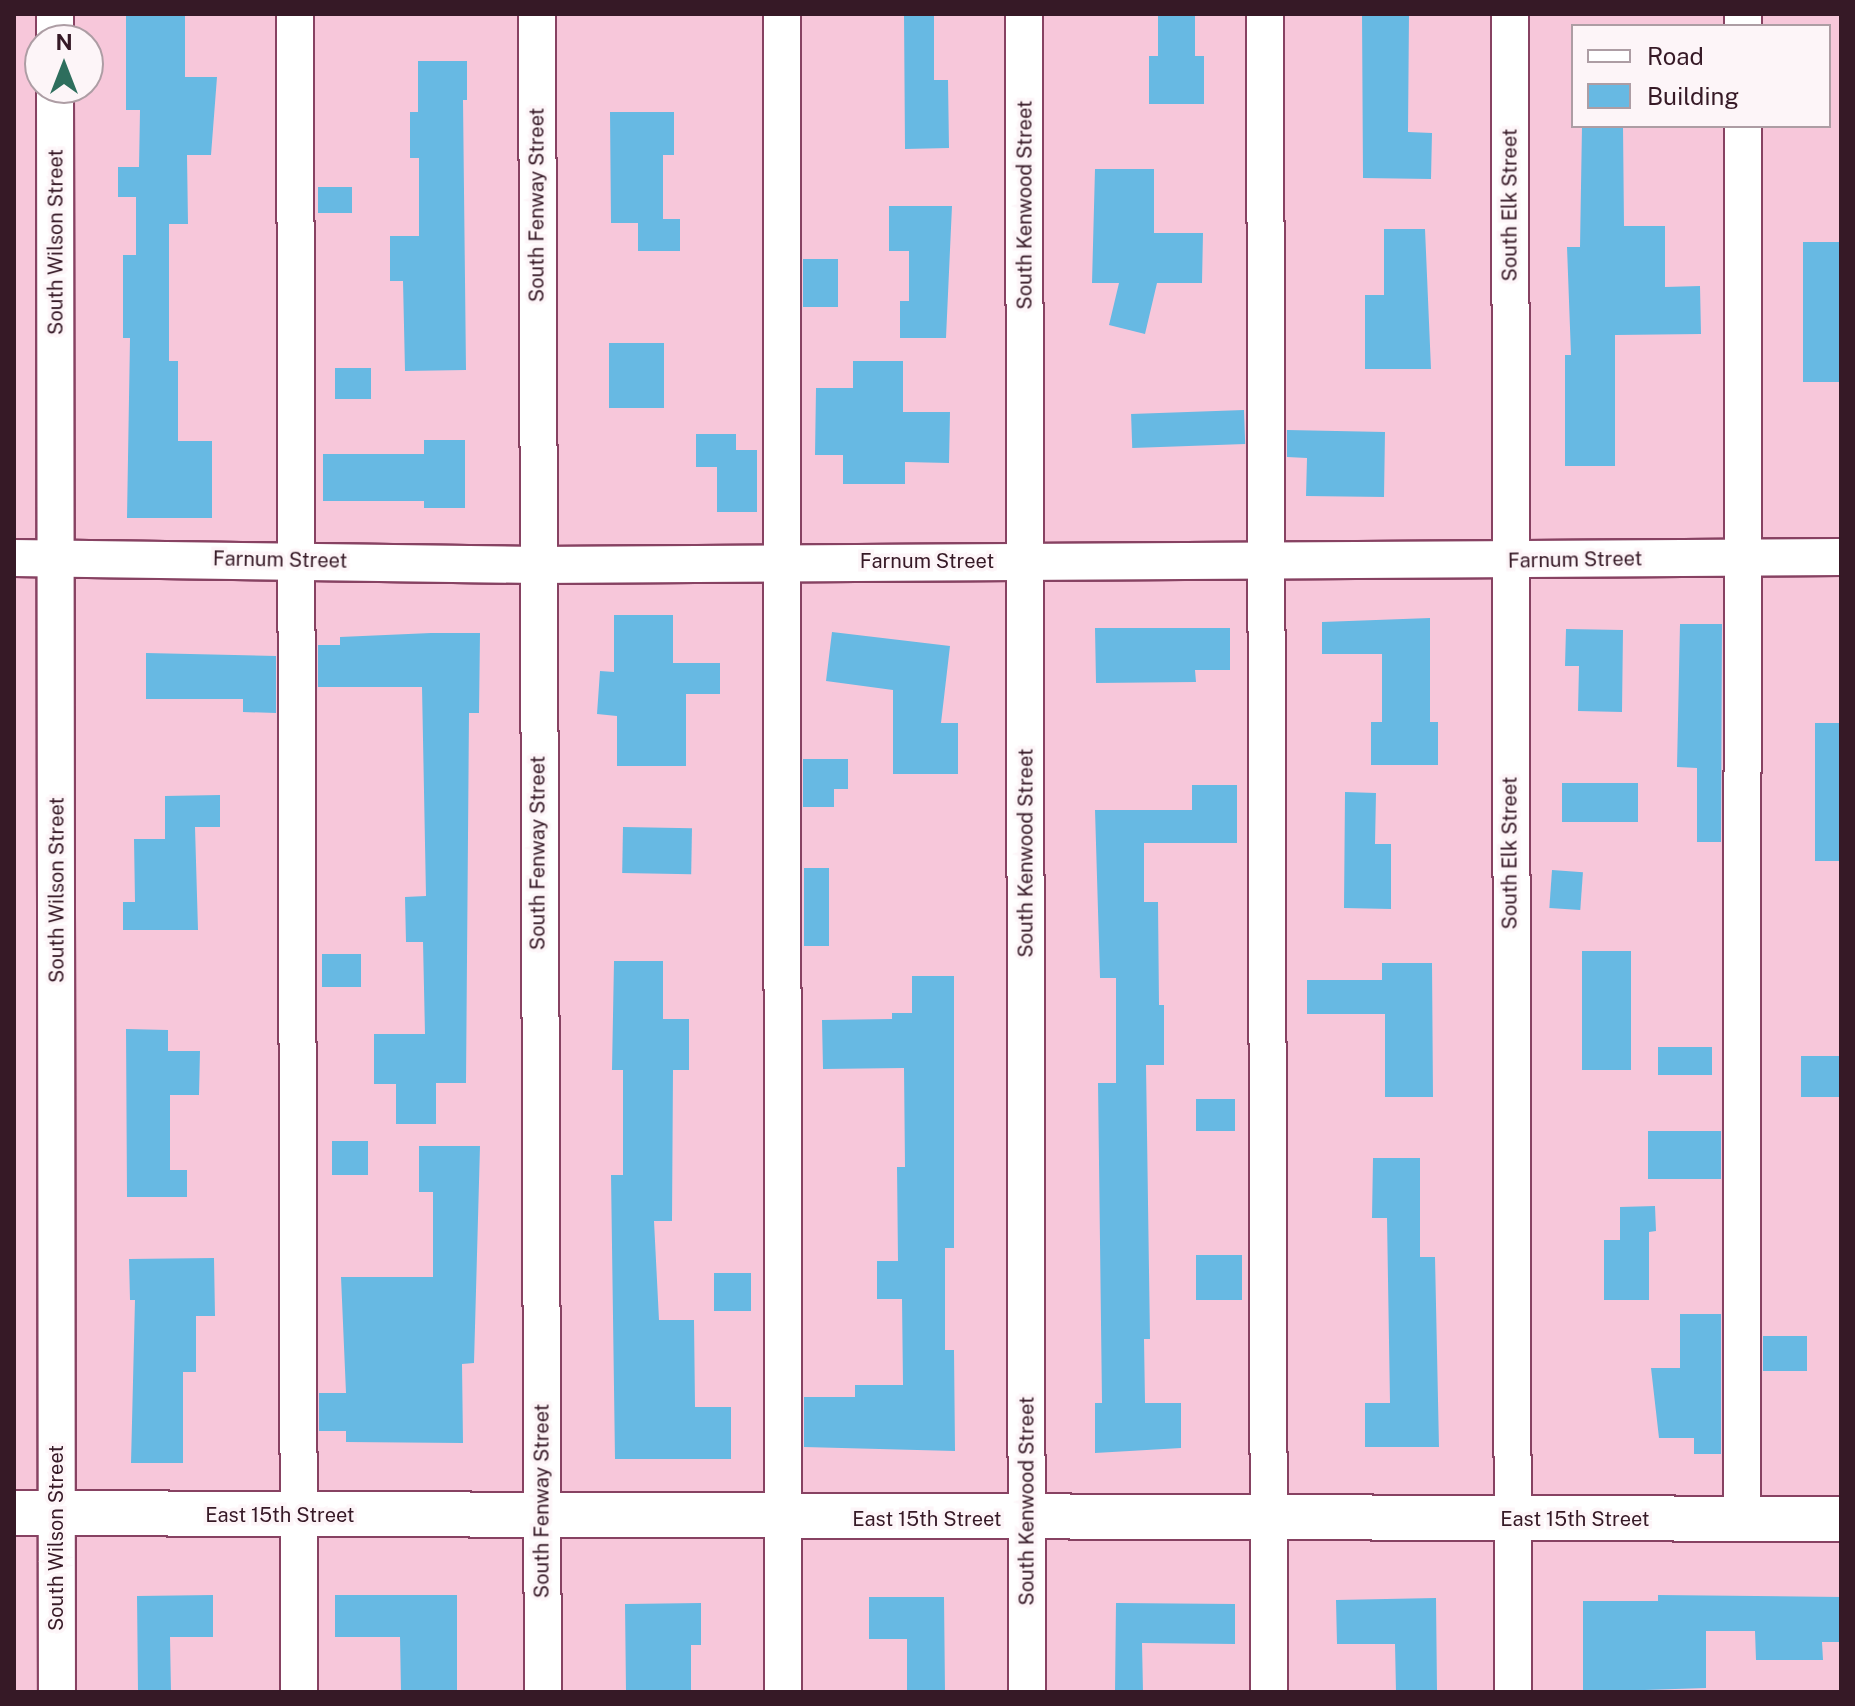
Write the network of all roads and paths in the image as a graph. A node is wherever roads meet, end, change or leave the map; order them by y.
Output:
1 (295, 14) edge
2 (537, 14) edge
3 (782, 14) edge
4 (1024, 14) edge
5 (1265, 14) edge
6 (1510, 14) edge
7 (55, 104) edge
8 (1743, 128) edge
9 (1841, 557) edge
10 (14, 558) edge
11 (57, 558) junction
12 (1741, 558) junction
13 (297, 559) junction
14 (1026, 560) junction
15 (783, 561) junction
16 (1509, 561) junction
17 (1265, 563) junction
18 (536, 565) junction
19 (35, 1513) edge
20 (298, 1515) junction
21 (542, 1516) junction
22 (782, 1518) junction
23 (1742, 1518) junction
24 (1027, 1519) junction
25 (1513, 1519) junction
26 (1841, 1519) edge
27 (1269, 1520) junction
28 (57, 1692) edge
29 (299, 1692) edge
30 (543, 1692) edge
31 (783, 1692) edge
32 (1027, 1692) edge
33 (1269, 1692) edge
34 (1513, 1692) edge

1 - 13 street
2 - 18 street, South Fenway Street
3 - 15 street
4 - 14 street, South Kenwood Street
5 - 17 street
6 - 16 street, South Elk Street
7 - 11 street, South Wilson Street
8 - 12 street
9 - 12 street, Farnum Street
10 - 11 street, Farnum Street
11 - 13 street, Farnum Street
11 - 19 street, South Wilson Street
12 - 16 street, Farnum Street
12 - 23 street
13 - 18 street, Farnum Street
13 - 20 street
14 - 15 street, Farnum Street
14 - 17 street, Farnum Street
14 - 24 street, South Kenwood Street
15 - 18 street, Farnum Street
15 - 22 street
16 - 17 street, Farnum Street
16 - 25 street, South Elk Street
17 - 27 street
18 - 21 street, South Fenway Street
19 - 20 main road, East 15th Street
19 - 28 street, South Wilson Street
20 - 21 main road, East 15th Street
20 - 29 street
21 - 22 main road, East 15th Street
21 - 30 street, South Fenway Street
22 - 24 main road, East 15th Street
22 - 31 street
23 - 25 main road, East 15th Street
23 - 26 main road, East 15th Street
24 - 27 main road, East 15th Street
24 - 32 street, South Kenwood Street
25 - 27 main road, East 15th Street
25 - 34 street, South Elk Street
27 - 33 street

